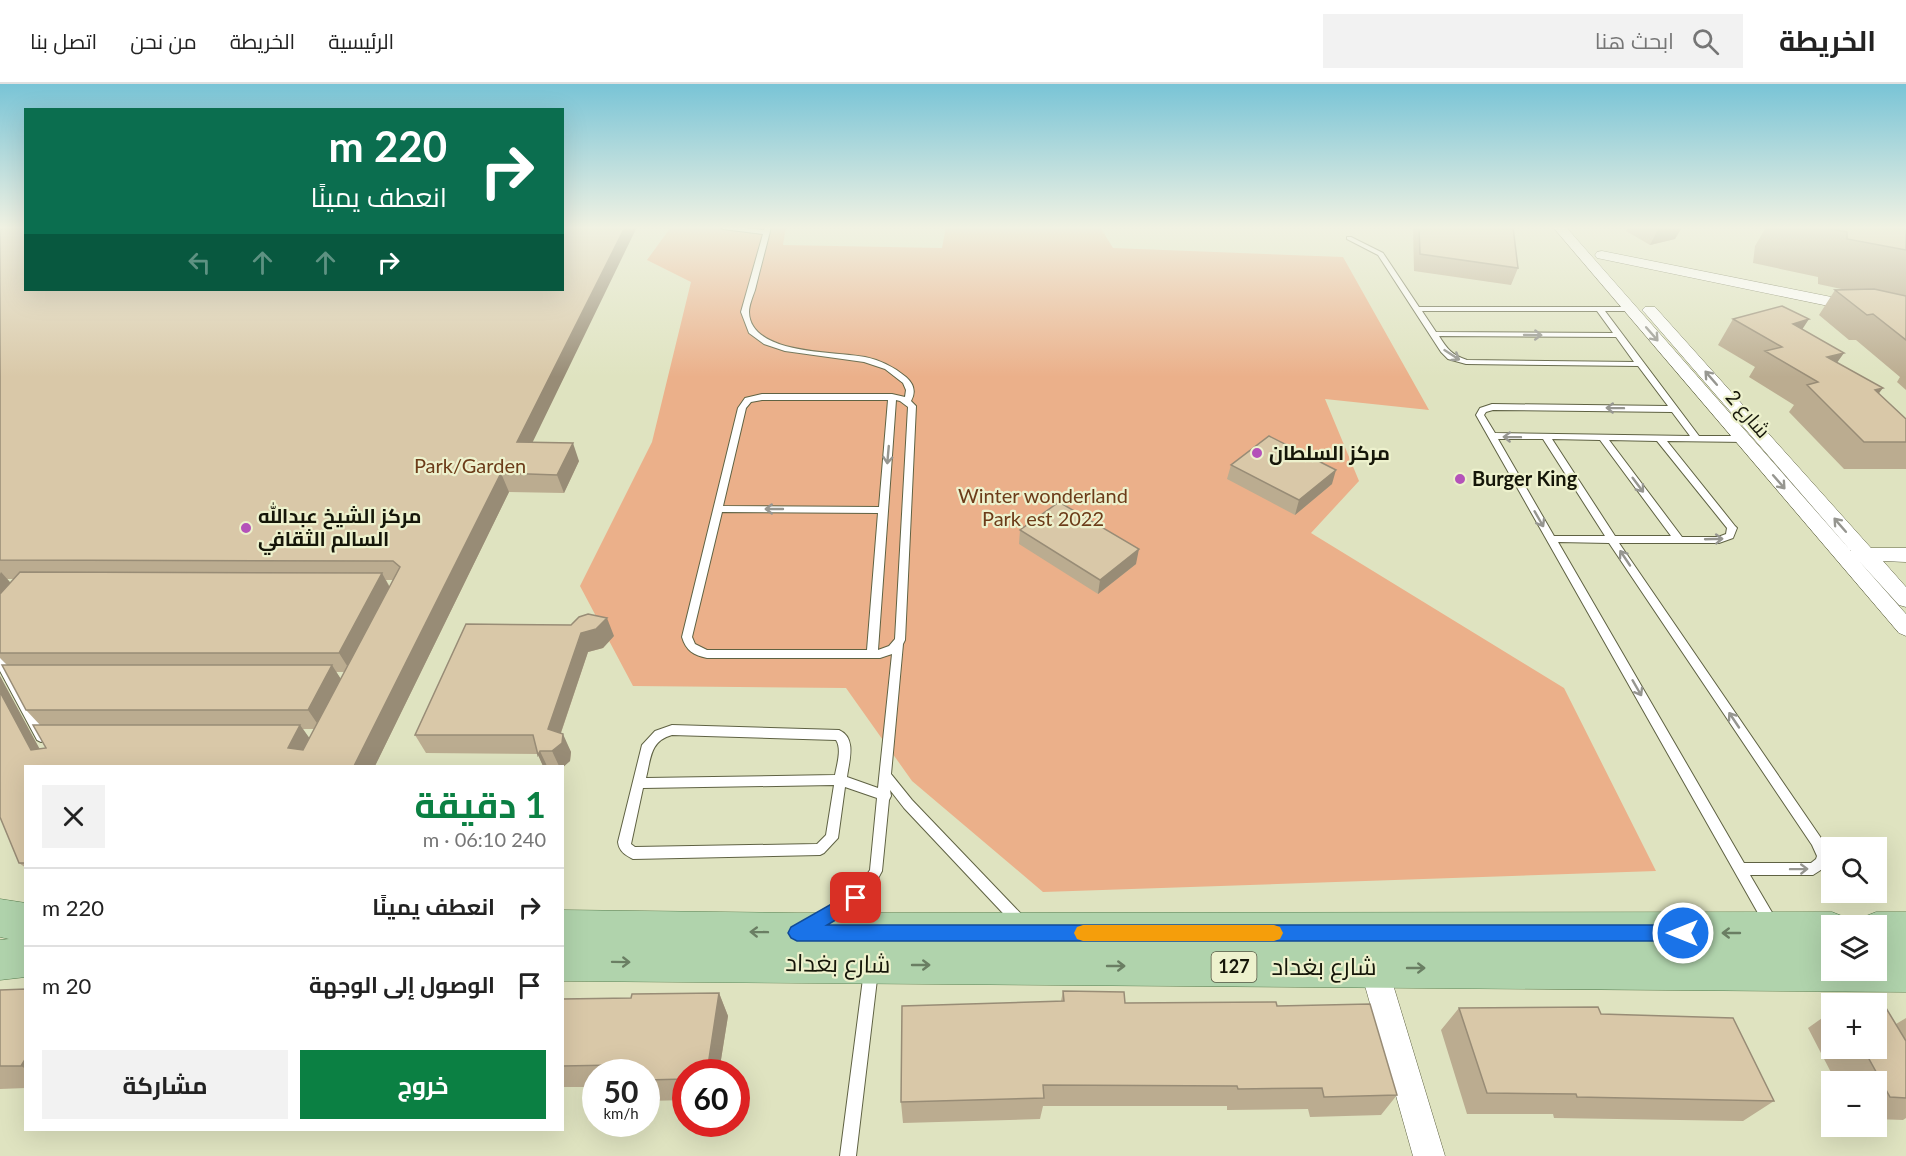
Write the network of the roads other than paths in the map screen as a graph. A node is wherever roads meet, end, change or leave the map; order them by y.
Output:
1 (754, 277) edge
2 (1396, 277) edge
3 (1611, 277) edge
4 (1616, 277) edge
5 (1703, 277) edge
6 (1761, 287) junction
7 (1417, 309) junction
8 (1599, 309) junction
9 (1631, 309) junction
10 (1786, 312) edge
11 (1906, 317) edge
12 (1433, 333) junction
13 (1618, 335) junction
14 (1640, 364) junction
15 (892, 397) junction
16 (907, 401) junction
17 (1674, 408) junction
18 (1491, 436) junction
19 (1546, 437) junction
20 (1603, 438) junction
21 (1660, 438) junction
22 (1697, 439) junction
23 (1743, 439) junction
24 (1764, 439) junction
25 (718, 509) junction
26 (883, 510) junction
27 (1551, 539) junction
28 (1612, 539) junction
29 (1679, 540) junction
30 (1842, 554) junction
31 (1866, 555) junction
32 (1906, 555) edge
33 (1906, 600) edge
34 (1906, 628) edge
35 (898, 645) junction
36 (872, 654) junction
37 (0, 661) edge
38 (46, 740) edge
39 (886, 776) junction
40 (841, 780) junction
41 (638, 783) junction
42 (885, 795) junction
43 (1741, 869) junction
44 (0, 918) edge
45 (24, 922) edge
46 (564, 930) edge
47 (1887, 932) edge
48 (1906, 932) edge
49 (797, 933) junction
50 (1030, 933) junction
51 (1777, 933) junction
52 (1821, 933) edge
53 (24, 957) edge
54 (0, 960) edge
55 (564, 961) edge
56 (872, 965) junction
57 (1374, 968) junction
58 (1906, 971) edge
59 (848, 1156) edge
60 (1429, 1156) edge

1 - 16 lane
2 - 7 lane
3 - 9 street, شارع 2
24 -> 4 street, شارع 2
5 - 6 street
6 - 10 street
6 - 11 street
7 - 8 lane
7 - 12 lane
8 - 9 lane
8 - 13 lane
9 -> 23 street, شارع 2
12 -> 13 lane
12 -> 14 lane
13 - 14 lane
14 - 17 lane
15 - 16 lane
15 - 25 lane
15 -> 26 lane
16 - 35 lane
17 -> 18 lane
17 - 22 lane
19 -> 18 lane
18 -> 27 lane
19 - 20 lane
19 - 28 lane
20 - 21 lane
20 -> 29 lane
21 - 22 lane
29 -> 21 lane
22 - 23 lane
23 - 24 lane
23 -> 30 street, شارع 2
31 -> 24 street, شارع 2
26 -> 25 lane
25 - 36 lane
26 - 36 lane
27 - 28 lane
27 -> 43 lane
28 - 29 lane
43 -> 28 lane
30 - 31 street
30 - 34 street, شارع 2
31 - 32 street
31 - 33 street, شارع 2
35 - 36 lane
35 - 39 lane
37 - 38 lane
39 - 42 lane
39 - 50 lane
40 - 41 lane
40 - 41 lane
40 - 41 lane
40 - 42 lane
42 - 49 lane
43 - 51 lane
44 - 45 main road
49 -> 46 main road, شارع بغداد / 127
47 - 48 main road
49 - 50 main road, شارع بغداد / 127
51 -> 50 main road, شارع بغداد / 127
51 - 52 main road, شارع بغداد / 127
53 - 54 main road
55 -> 56 main road, شارع بغداد / 127
56 -> 57 main road, شارع بغداد / 127
56 - 59 lane
57 -> 58 main road, شارع بغداد / 127
57 - 60 street

